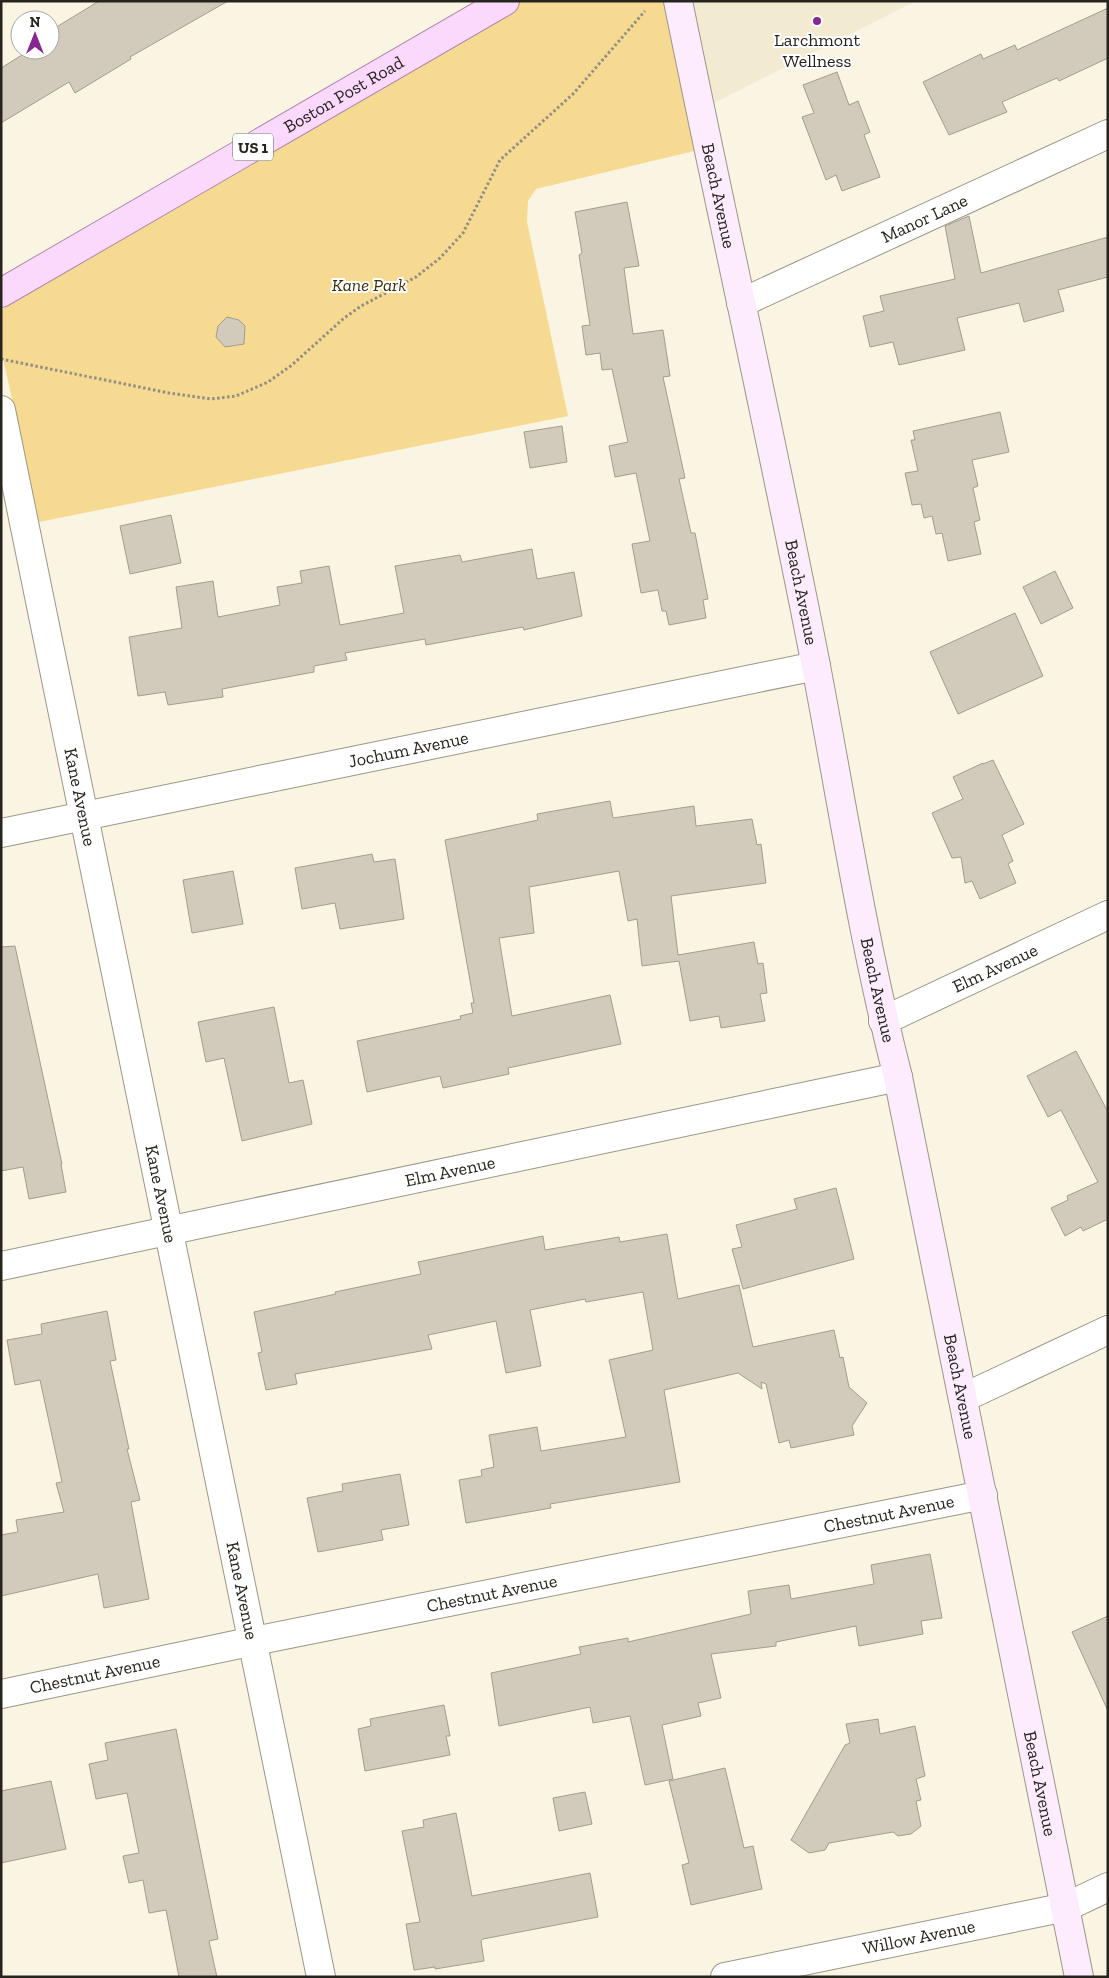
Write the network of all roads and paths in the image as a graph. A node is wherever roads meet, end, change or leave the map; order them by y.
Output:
1 (506, 1) edge
2 (678, 1) edge
3 (647, 8) dead end
4 (1108, 134) edge
5 (1, 293) edge
6 (741, 303) junction
7 (1, 359) edge
8 (1, 410) edge
9 (816, 666) junction
10 (85, 816) junction
11 (1, 833) edge
12 (1108, 915) edge
13 (883, 1021) junction
14 (898, 1077) junction
15 (169, 1230) junction
16 (1, 1266) edge
17 (1108, 1330) edge
18 (963, 1398) junction
19 (983, 1494) junction
20 (254, 1641) junction
21 (1, 1694) edge
22 (1108, 1887) edge
23 (1066, 1907) junction
24 (321, 1977) edge
25 (726, 1977) edge
26 (1079, 1977) edge

1 - 5 main road, Boston Post Road / US 1
2 - 6 street, Beach Avenue
3 - 7 path
4 - 6 street, Manor Lane
6 - 9 street, Beach Avenue
8 - 10 street, Kane Avenue
9 - 10 street, Jochum Avenue
9 - 13 street, Beach Avenue
10 - 11 street, Jochum Avenue
10 - 15 street, Kane Avenue
12 - 13 street, Elm Avenue
13 - 14 street, Beach Avenue
14 - 15 street, Elm Avenue
14 - 18 street, Beach Avenue
15 - 16 street, Elm Avenue
15 - 20 street, Kane Avenue
17 - 18 street
18 - 19 street, Beach Avenue
19 - 20 street, Chestnut Avenue
19 - 23 street, Beach Avenue
20 - 21 street, Chestnut Avenue
20 - 24 street, Kane Avenue
22 - 23 street, Willow Avenue
23 - 25 street, Willow Avenue
23 - 26 street, Beach Avenue

